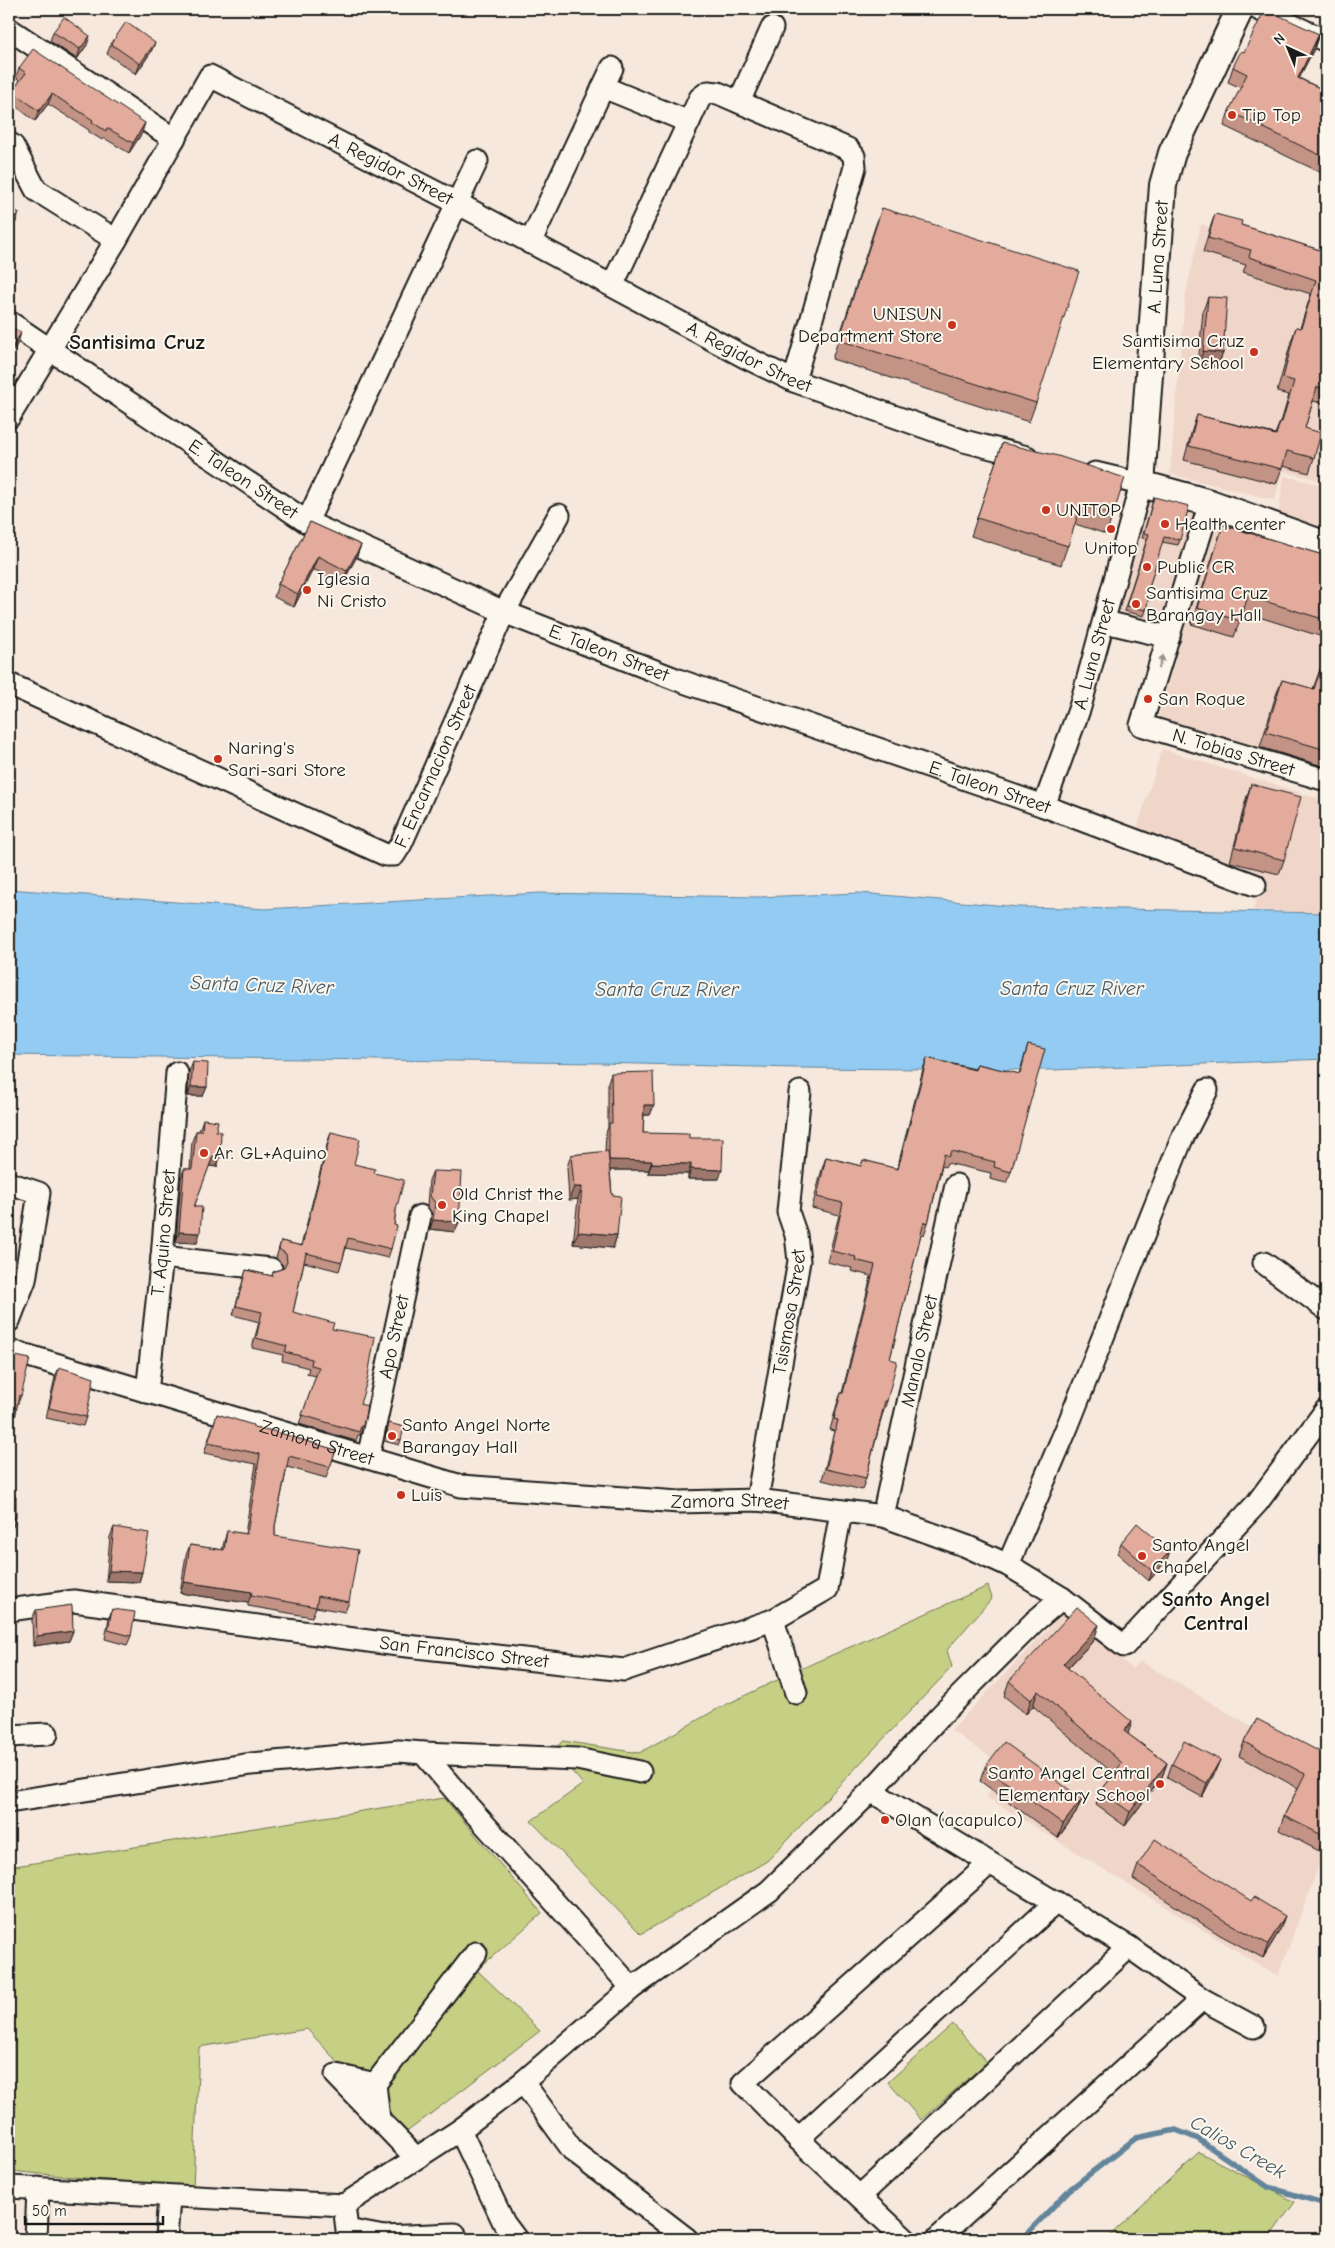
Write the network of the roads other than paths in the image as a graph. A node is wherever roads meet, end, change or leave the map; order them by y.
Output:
1 (1240, 9) edge
2 (1258, 9) edge
3 (772, 28) dead end
4 (9, 29) edge
5 (1326, 41) edge
6 (739, 102) junction
7 (690, 122) junction
8 (174, 139) junction
9 (9, 143) edge
10 (477, 161) dead end
11 (457, 203) junction
12 (116, 240) junction
13 (530, 243) junction
14 (613, 284) junction
15 (9, 322) edge
16 (51, 349) junction
17 (794, 380) junction
18 (9, 417) edge
19 (1048, 462) edge
20 (1076, 468) edge
21 (1141, 484) junction
22 (1210, 503) junction
23 (559, 515) dead end
24 (307, 522) junction
25 (1326, 545) edge
26 (504, 612) junction
27 (1105, 622) junction
28 (1169, 637) junction
29 (9, 684) edge
30 (1326, 780) edge
31 (1044, 806) junction
32 (1256, 885) dead end
33 (177, 1073) dead end
34 (1207, 1090) dead end
35 (800, 1092) dead end
36 (9, 1183) edge
37 (956, 1186) dead end
38 (420, 1216) dead end
39 (162, 1257) junction
40 (1264, 1263) dead end
41 (271, 1269) dead end
42 (1326, 1309) edge
43 (9, 1321) edge
44 (9, 1352) edge
45 (147, 1392) junction
46 (1326, 1410) edge
47 (368, 1458) junction
48 (757, 1500) junction
49 (840, 1512) junction
50 (883, 1516) junction
51 (1008, 1565) junction
52 (1062, 1598) junction
53 (9, 1610) edge
54 (773, 1620) junction
55 (796, 1693) dead end
56 (47, 1734) dead end
57 (9, 1736) edge
58 (424, 1752) junction
59 (640, 1772) dead end
60 (871, 1791) junction
61 (9, 1802) edge
62 (989, 1864) junction
63 (1056, 1902) junction
64 (1129, 1947) junction
65 (476, 1953) dead end
66 (632, 1988) junction
67 (1202, 1999) junction
68 (1254, 2027) dead end
69 (523, 2082) junction
70 (375, 2084) junction
71 (379, 2119) junction
72 (460, 2130) junction
73 (798, 2139) junction
74 (416, 2158) junction
75 (9, 2187) edge
76 (38, 2188) junction
77 (860, 2196) junction
78 (169, 2197) junction
79 (344, 2205) junction
80 (384, 2238) edge
81 (36, 2239) edge
82 (166, 2239) edge
83 (456, 2239) edge
84 (516, 2239) edge
85 (687, 2239) edge
86 (905, 2239) edge
87 (937, 2239) edge

1 - 21 street, A. Luna Street
2 - 5 street
3 - 6 street
4 - 8 street
6 - 7 street
6 - 17 street
7 - 13 street
7 - 14 street
8 - 11 street, A. Regidor Street
8 - 12 street
9 - 12 street
10 - 11 street
11 - 13 street, A. Regidor Street
11 - 24 street
12 - 16 street
13 - 14 street, A. Regidor Street
14 - 17 street, A. Regidor Street
15 - 16 street, E. Taleon Street
16 - 18 street
16 - 24 street, E. Taleon Street
17 - 19 street, A. Regidor Street
20 - 21 street
21 - 22 street
21 - 27 street, A. Luna Street
22 - 25 street
22 - 28 street
23 - 26 street, F. Encarnacion Street
24 - 26 street, E. Taleon Street
26 - 29 street, F. Encarnacion Street
26 - 31 street, E. Taleon Street
27 - 28 street
27 - 31 street, A. Luna Street
30 -> 28 street, N. Tobias Street
31 - 32 street, E. Taleon Street
33 - 39 street, T. Aquino Street
34 - 51 street
35 - 48 street, Tsismosa Street
36 - 43 street
37 - 50 street, Manalo Street
38 - 47 street, Apo Street
39 - 41 street
39 - 45 street, T. Aquino Street
40 - 42 street
44 - 45 street, Zamora Street
45 - 47 street, Zamora Street
46 - 52 street, Zamora Street
47 - 48 street, Zamora Street
48 - 49 street, Zamora Street
49 - 50 street, Zamora Street
49 - 54 street, San Francisco Street
50 - 51 street, Zamora Street
51 - 52 street, Zamora Street
52 - 60 street
53 - 54 street, San Francisco Street
54 - 55 street
56 - 57 street
58 - 59 street
58 - 61 street
58 - 66 street
60 - 62 street
60 - 66 street
62 - 63 street
62 - 73 street
63 - 64 street
63 - 73 street
64 - 67 street
64 - 77 street
65 - 70 street
66 - 69 street
67 - 68 street
67 - 87 street
69 - 72 street
69 - 85 street
70 - 71 street
70 - 71 street
71 - 74 street
72 - 74 street
72 - 84 street
73 - 77 street
74 - 79 street
75 - 76 street
76 - 78 street
76 - 81 street
77 - 86 street
78 - 79 street
78 - 82 street
79 - 80 street
80 - 83 street

